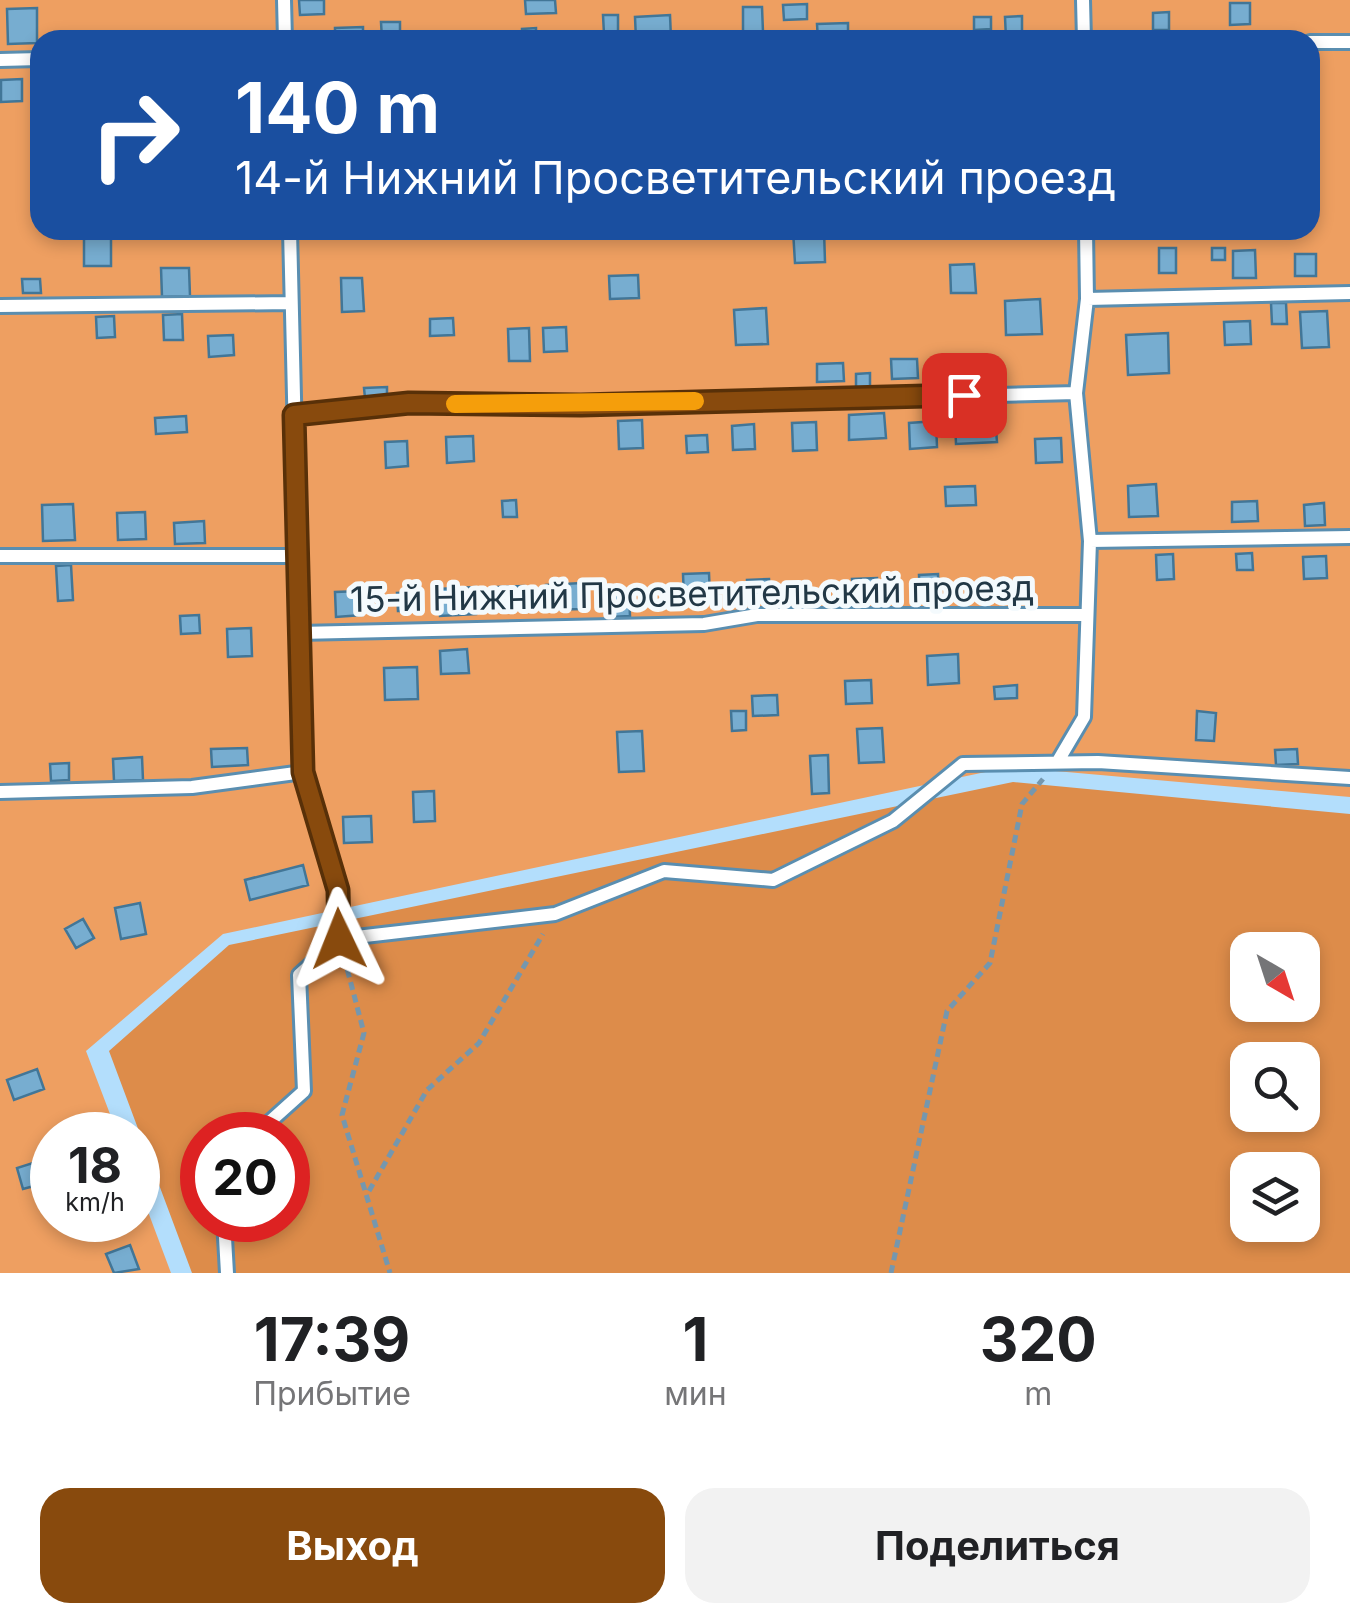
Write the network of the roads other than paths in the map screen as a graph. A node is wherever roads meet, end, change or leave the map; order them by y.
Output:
1 (284, 0) edge
2 (1083, 0) edge
3 (285, 30) edge
4 (1084, 30) edge
5 (1320, 42) edge
6 (1350, 42) edge
7 (30, 59) edge
8 (0, 60) edge
9 (290, 240) edge
10 (1086, 240) edge
11 (1350, 293) edge
12 (1087, 300) junction
13 (292, 303) junction
14 (0, 306) edge
15 (1076, 394) junction
16 (294, 415) junction
17 (1350, 537) edge
18 (1090, 541) junction
19 (0, 556) edge
20 (297, 556) junction
21 (1086, 615) junction
22 (300, 633) junction
23 (1058, 761) junction
24 (303, 772) junction
25 (1350, 778) edge
26 (0, 792) edge
27 (339, 939) junction
28 (280, 1112) edge
29 (225, 1242) edge
30 (227, 1273) edge

1 - 3 lane
2 - 4 lane
5 - 6 lane
7 - 8 lane
9 - 13 lane
10 - 12 lane
11 - 12 lane
12 - 15 lane
13 - 14 lane
13 - 16 lane
15 - 16 lane
15 - 18 lane
16 - 20 lane
17 - 18 lane
18 - 21 lane
19 - 20 lane
20 - 22 lane
21 - 22 lane, 15-й Нижний Просветительский проезд
21 - 23 lane
22 - 24 lane
23 - 25 lane
23 - 27 lane
24 - 26 lane
24 - 27 lane
27 - 28 lane
29 - 30 lane

